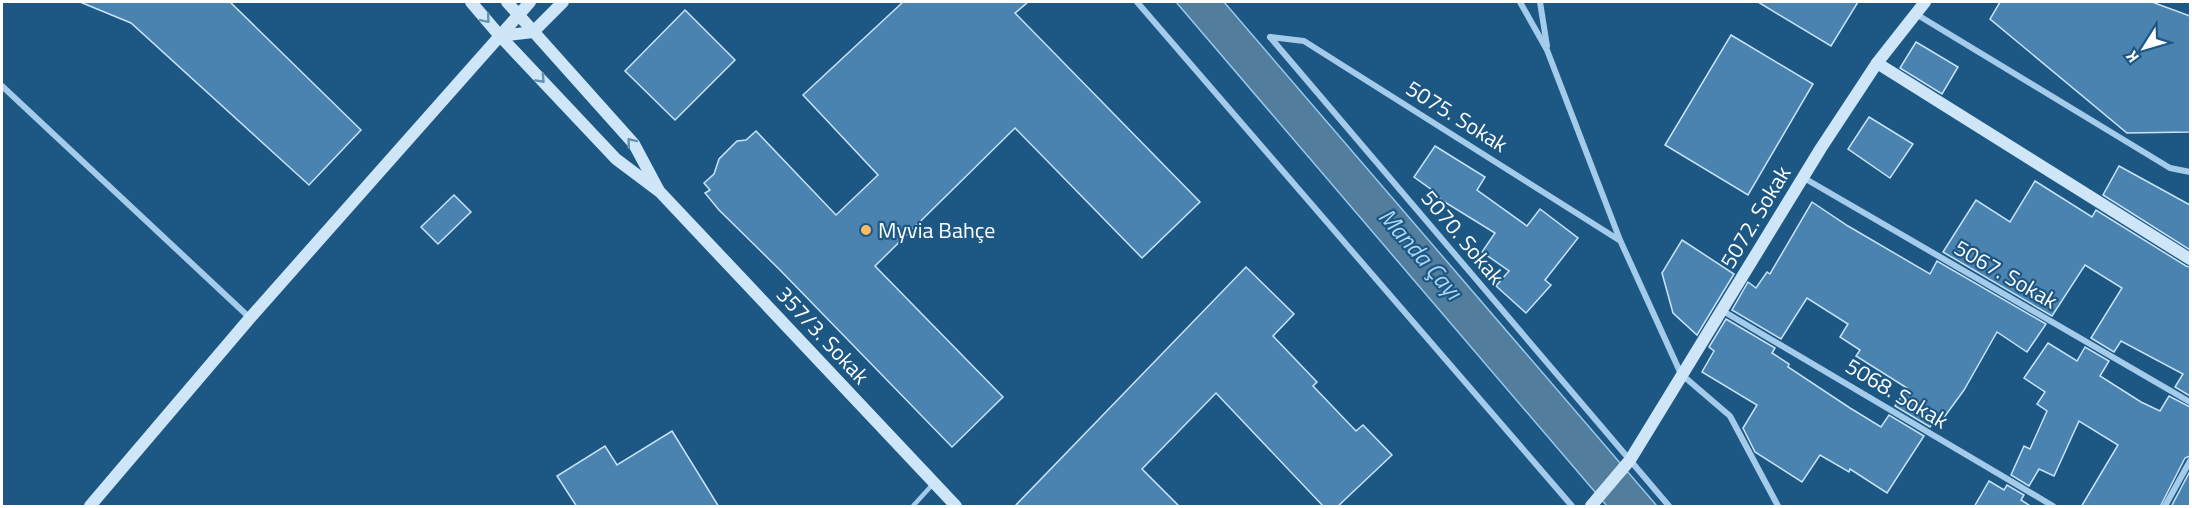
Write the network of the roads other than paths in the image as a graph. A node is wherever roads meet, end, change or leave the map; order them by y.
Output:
1 (471, 2) edge
2 (507, 2) edge
3 (530, 2) edge
4 (563, 2) edge
5 (1137, 2) edge
6 (1520, 2) edge
7 (1540, 2) edge
8 (1925, 2) edge
9 (1916, 13) junction
10 (518, 15) junction
11 (533, 32) junction
12 (500, 36) junction
13 (1269, 37) joint
14 (1547, 50) junction
15 (1876, 63) junction
16 (2, 86) edge
17 (2190, 172) edge
18 (1804, 178) junction
19 (660, 192) junction
20 (1620, 240) junction
21 (2190, 259) edge
22 (1722, 311) junction
23 (250, 318) junction
24 (1681, 374) junction
25 (2190, 402) edge
26 (1630, 460) junction
27 (2190, 460) edge
28 (933, 483) junction
29 (90, 507) edge
30 (913, 507) edge
31 (956, 507) edge
32 (1572, 507) edge
33 (1590, 507) edge
34 (1669, 507) edge
35 (1778, 507) edge
36 (2053, 507) edge
37 (2165, 507) edge

1 -> 12 street, 357/3. Sokak
2 - 10 street, 357/3. Sokak
3 - 10 street
4 - 11 street
5 - 32 street
6 - 14 street
7 - 14 street
8 - 9 street, 5072. Sokak
9 - 15 street, 5072. Sokak
9 - 17 street
10 - 11 street, 357/3. Sokak
10 - 12 street
11 - 12 street
19 -> 11 street, 357/3. Sokak
12 -> 19 street, 357/3. Sokak
12 - 23 street
13 - 20 street, 5075. Sokak
13 - 26 street, 5070. Sokak
14 - 20 street
15 - 18 street, 5072. Sokak
15 - 21 street
16 - 23 street
18 - 22 street, 5072. Sokak
18 - 25 street, 5067. Sokak
19 - 28 street, 357/3. Sokak
20 - 24 street
22 - 24 street, 5072. Sokak
22 - 36 street, 5068. Sokak
23 - 29 street
24 - 26 street, 5072. Sokak
24 - 35 street
26 - 33 street, 5072. Sokak
26 - 34 street, 5070. Sokak
27 - 37 street
28 - 30 lane
28 - 31 street, 357/3. Sokak

